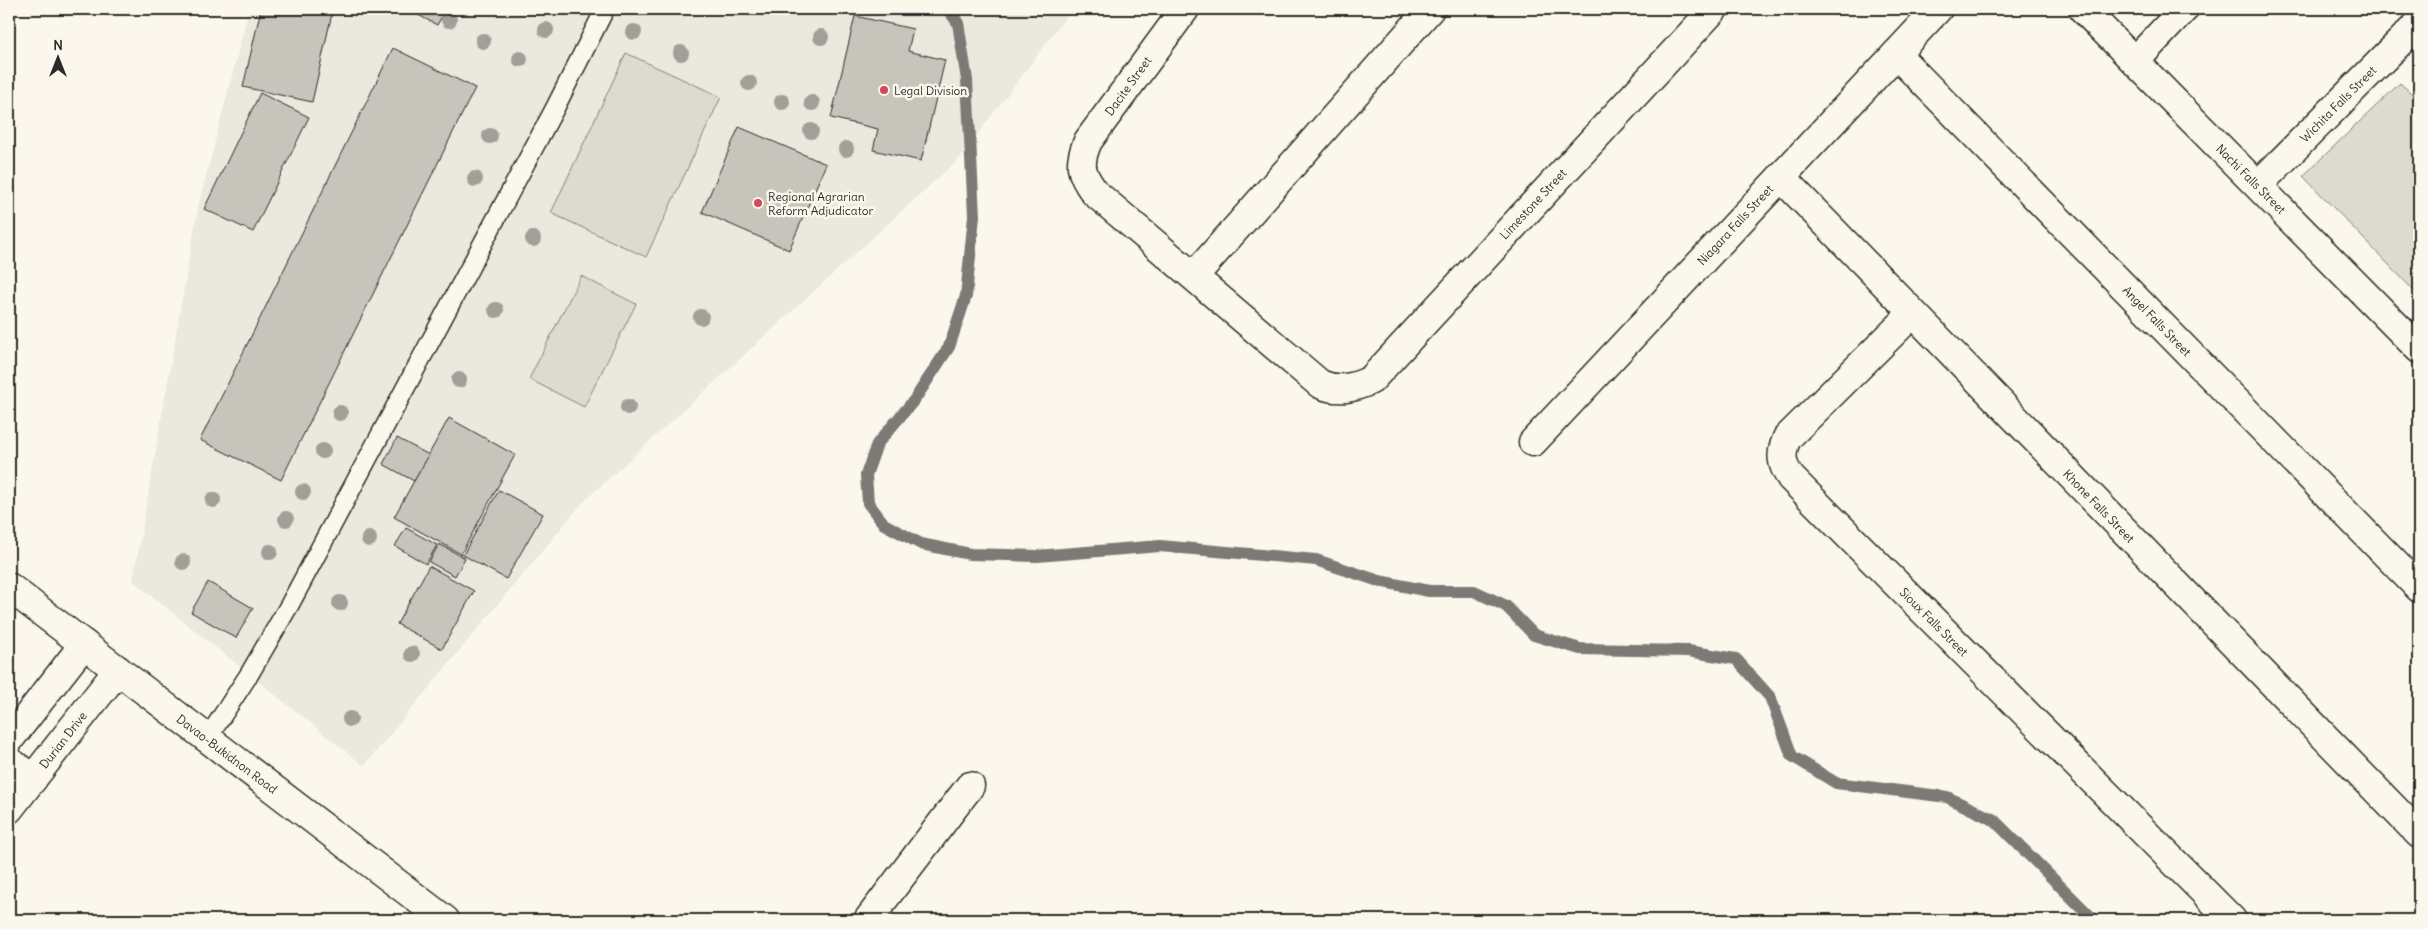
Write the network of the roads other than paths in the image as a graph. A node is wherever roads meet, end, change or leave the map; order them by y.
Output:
1 (605, 9) edge
2 (1185, 9) edge
3 (1430, 9) edge
4 (1714, 9) edge
5 (1938, 9) edge
6 (2083, 9) edge
7 (2184, 9) edge
8 (2419, 23) edge
9 (1896, 54) junction
10 (2134, 61) junction
11 (1780, 177) junction
12 (2258, 185) junction
13 (1194, 276) junction
14 (1912, 314) junction
15 (2419, 349) edge
16 (1533, 442) dead end
17 (9, 586) edge
18 (2419, 588) edge
19 (84, 644) junction
20 (118, 670) junction
21 (207, 739) junction
22 (9, 740) edge
23 (9, 761) edge
24 (33, 779) junction
25 (970, 786) dead end
26 (9, 809) edge
27 (2419, 834) edge
28 (445, 920) edge
29 (868, 920) edge
30 (2232, 920) edge

1 - 21 lane
2 - 13 main road, Dacite Street
3 - 13 main road
4 - 13 main road, Limestone Street
5 - 9 main road, Niagara Falls Street
6 - 10 main road, Nachi Falls Street
7 - 10 main road
8 - 12 main road, Wichita Falls Street
9 - 11 main road, Niagara Falls Street
9 - 18 main road, Angel Falls Street
10 - 12 main road, Nachi Falls Street
11 - 14 main road, Khone Falls Street
11 - 16 main road, Niagara Falls Street
12 - 15 main road, Nachi Falls Street
14 - 27 main road, Khone Falls Street
14 - 30 main road, Sioux Falls Street
17 - 19 main road, Davao-Bukidnon Road
19 - 20 main road, Davao-Bukidnon Road
19 - 22 main road
20 - 21 main road, Davao-Bukidnon Road
20 - 24 main road, Durian Drive
21 - 28 main road, Davao-Bukidnon Road
23 - 24 main road
24 - 26 main road, Durian Drive
25 - 29 main road

